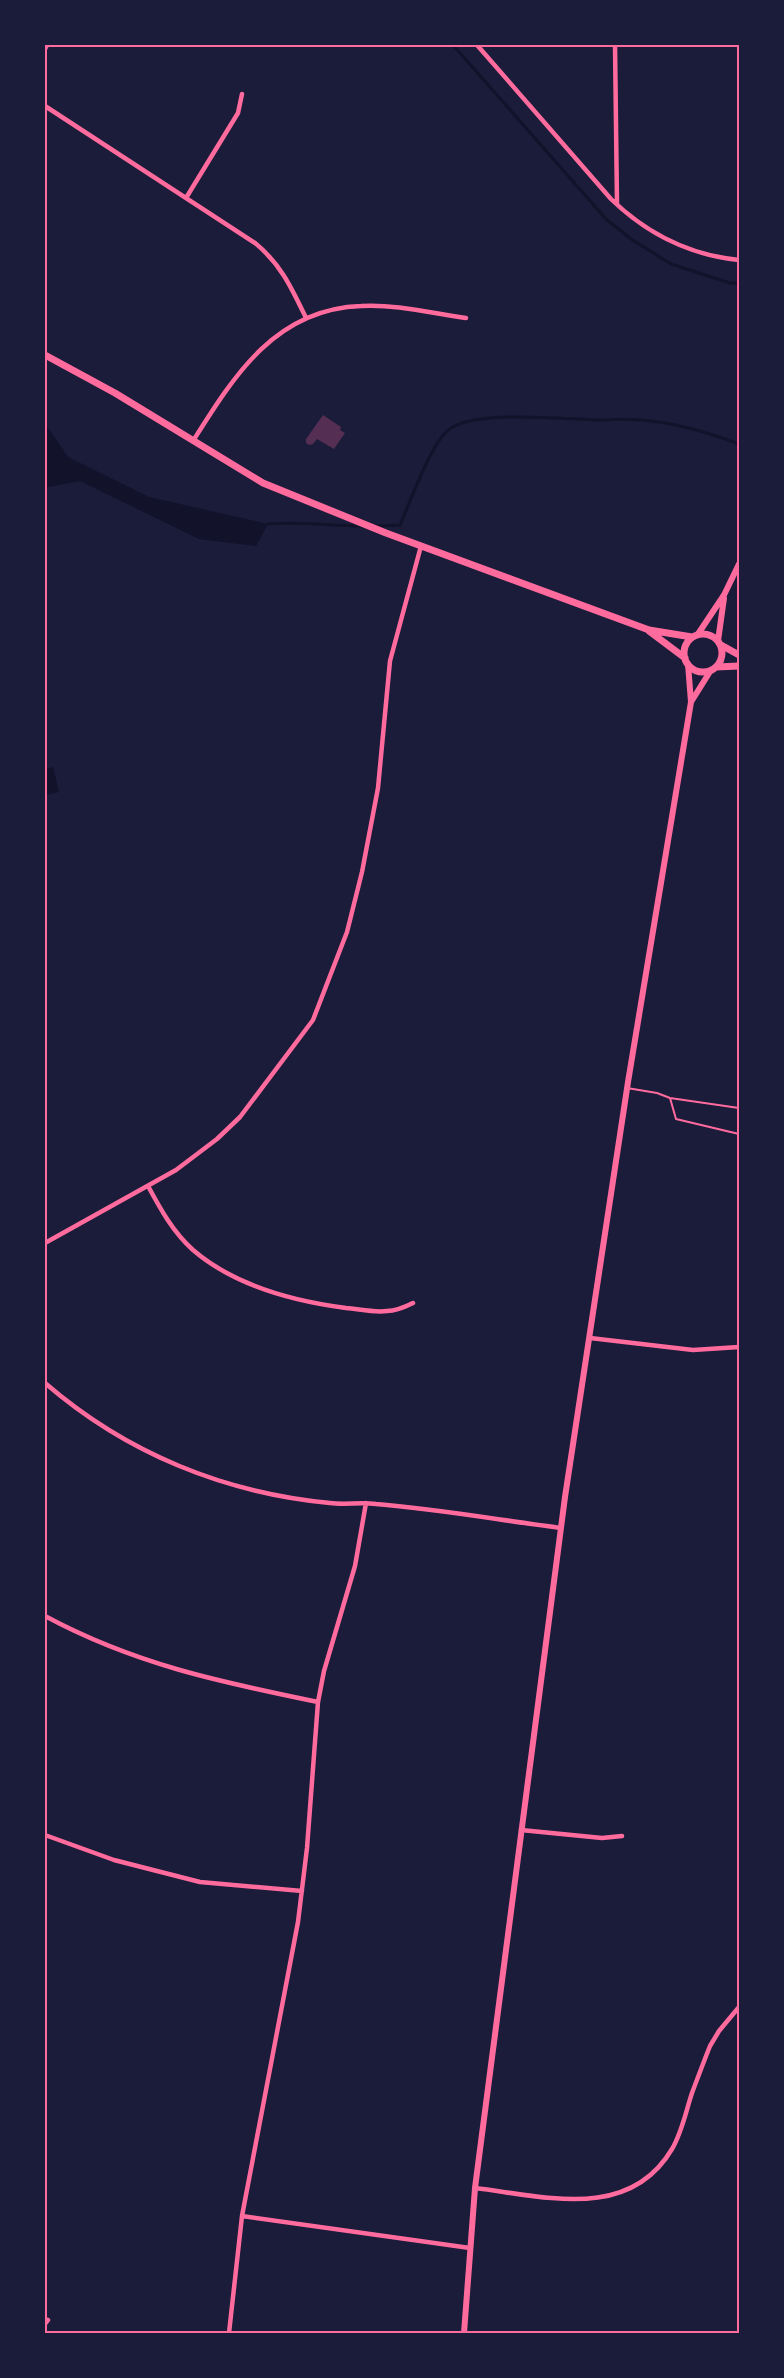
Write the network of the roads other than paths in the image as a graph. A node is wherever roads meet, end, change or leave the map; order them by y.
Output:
1 (477, 45) edge
2 (615, 45) edge
3 (242, 94) dead end
4 (45, 105) edge
5 (186, 198) junction
6 (617, 204) junction
7 (739, 260) edge
8 (306, 318) junction
9 (466, 318) dead end
10 (45, 355) edge
11 (193, 441) junction
12 (421, 546) junction
13 (739, 564) edge
14 (724, 594) junction
15 (649, 630) junction
16 (695, 635) junction
17 (720, 643) junction
18 (739, 655) edge
19 (687, 661) junction
20 (739, 666) edge
21 (714, 668) junction
22 (691, 702) junction
23 (627, 1088) junction
24 (670, 1098) junction
25 (739, 1108) edge
26 (739, 1134) edge
27 (148, 1186) junction
28 (45, 1242) edge
29 (413, 1303) dead end
30 (590, 1338) junction
31 (739, 1347) edge
32 (45, 1383) edge
33 (366, 1503) junction
34 (561, 1528) junction
35 (45, 1616) edge
36 (318, 1702) junction
37 (521, 1830) junction
38 (45, 1835) edge
39 (622, 1836) dead end
40 (302, 1891) junction
41 (739, 2007) edge
42 (475, 2188) junction
43 (242, 2216) junction
44 (470, 2248) junction
45 (229, 2333) edge
46 (464, 2333) edge

1 - 6 street
2 - 6 street
3 - 5 street
4 - 5 street
5 - 8 street
6 - 7 street
8 - 9 street
8 - 11 street
10 - 11 main road
11 - 12 main road
12 - 15 main road
12 - 27 street
13 - 14 main road
14 - 16 main road
14 - 17 main road
15 - 16 main road
15 - 19 main road
16 - 17 main road
16 - 19 main road
17 - 18 main road
17 - 21 main road
19 - 21 main road
19 - 22 main road
20 - 21 main road
21 - 22 main road
22 - 23 main road
23 - 24 lane
23 - 30 main road
24 - 25 lane
24 - 26 lane
27 - 28 street
27 - 29 street
30 - 31 street
30 - 34 main road
32 - 33 street
33 - 34 street
33 - 36 street
34 - 37 main road
35 - 36 street
36 - 40 street
37 - 39 street
37 - 42 main road
38 - 40 street
40 - 43 street
41 - 42 street
42 - 44 main road
43 - 44 street
43 - 45 street
44 - 46 main road

